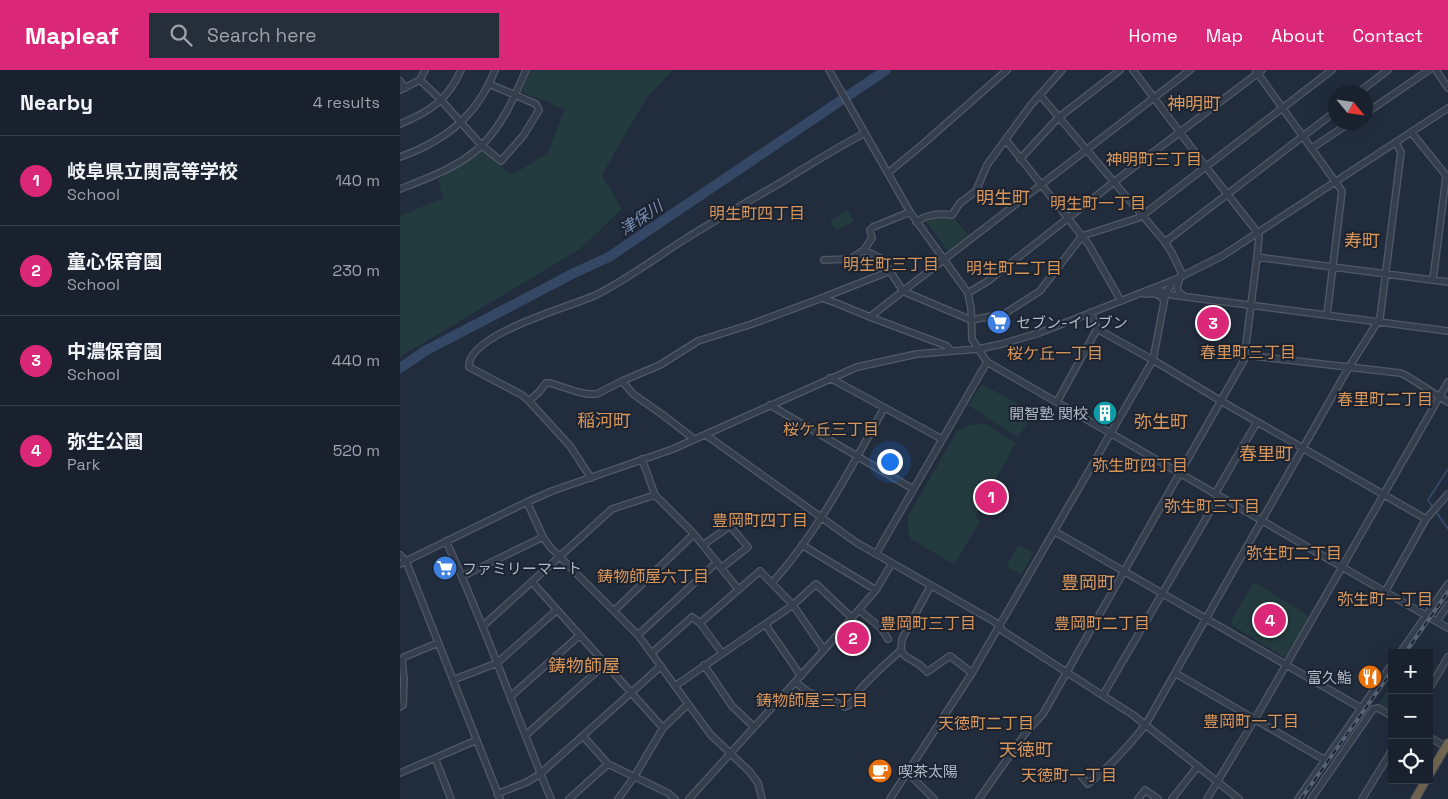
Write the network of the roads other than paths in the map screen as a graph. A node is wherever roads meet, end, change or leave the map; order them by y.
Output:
1 (425, 70) edge
2 (461, 70) edge
3 (494, 70) edge
4 (526, 70) edge
5 (829, 70) edge
6 (1008, 70) edge
7 (1062, 70) edge
8 (1120, 70) edge
9 (1133, 70) edge
10 (1190, 70) edge
11 (1332, 70) edge
12 (1388, 70) edge
13 (1429, 70) edge
14 (1436, 70) edge
15 (1259, 71) edge
16 (420, 80) junction
17 (400, 81) edge
18 (489, 84) junction
19 (1368, 85) edge
20 (1448, 88) edge
21 (403, 89) edge
22 (1040, 95) junction
23 (515, 96) junction
24 (1154, 98) junction
25 (441, 100) junction
26 (1284, 107) junction
27 (1373, 108) edge
28 (1448, 108) edge
29 (1328, 117) edge
30 (1058, 118) junction
31 (462, 122) junction
32 (400, 124) edge
33 (863, 130) junction
34 (1339, 130) edge
35 (1179, 132) junction
36 (1411, 132) junction
37 (1304, 136) junction
38 (1006, 140) junction
39 (1396, 143) junction
40 (482, 146) junction
41 (1312, 148) junction
42 (1086, 150) junction
43 (400, 157) edge
44 (1020, 159) junction
45 (1206, 167) junction
46 (888, 173) junction
47 (1446, 173) edge
48 (1114, 182) junction
49 (1336, 182) junction
50 (1041, 184) junction
51 (400, 189) edge
52 (1227, 194) junction
53 (910, 212) junction
54 (1143, 215) junction
55 (1067, 218) junction
56 (916, 222) junction
57 (1258, 233) junction
58 (1082, 236) junction
59 (1165, 242) junction
60 (864, 250) junction
61 (1257, 257) junction
62 (824, 260) dead end
63 (944, 260) junction
64 (1332, 267) junction
65 (890, 271) junction
66 (1385, 274) junction
67 (1179, 278) junction
68 (1434, 280) junction
69 (1448, 282) edge
70 (1154, 288) junction
71 (903, 291) junction
72 (968, 294) junction
73 (1140, 294) junction
74 (1169, 294) junction
75 (1184, 296) junction
76 (822, 298) junction
77 (1121, 301) junction
78 (1164, 301) junction
79 (1251, 306) junction
80 (1091, 312) junction
81 (1327, 315) junction
82 (870, 318) junction
83 (971, 320) junction
84 (1377, 322) junction
85 (1098, 329) junction
86 (1448, 331) edge
87 (978, 349) junction
88 (951, 351) junction
89 (1245, 355) junction
90 (1153, 360) junction
91 (988, 362) junction
92 (1349, 367) junction
93 (830, 378) junction
94 (622, 381) junction
95 (1448, 382) edge
96 (1439, 398) junction
97 (529, 401) junction
98 (1056, 402) junction
99 (1221, 402) junction
100 (1448, 402) edge
101 (770, 405) junction
102 (884, 408) junction
103 (1257, 422) junction
104 (1110, 433) junction
105 (706, 435) junction
106 (694, 439) junction
107 (942, 439) junction
108 (1302, 448) junction
109 (858, 456) junction
110 (642, 460) junction
111 (1180, 474) junction
112 (591, 478) junction
113 (914, 489) junction
114 (1383, 494) junction
115 (1448, 494) edge
116 (655, 495) junction
117 (1217, 495) junction
118 (527, 502) junction
119 (821, 517) junction
120 (1426, 519) junction
121 (1261, 520) junction
122 (1054, 530) junction
123 (694, 534) junction
124 (543, 537) junction
125 (446, 541) junction
126 (703, 545) junction
127 (802, 545) junction
128 (876, 554) junction
129 (400, 555) edge
130 (559, 558) junction
131 (717, 562) junction
132 (403, 563) edge
133 (892, 563) junction
134 (1342, 567) junction
135 (721, 568) junction
136 (1124, 571) junction
137 (463, 576) junction
138 (532, 582) junction
139 (772, 583) junction
140 (1448, 584) edge
141 (930, 585) junction
142 (738, 589) junction
143 (876, 590) junction
144 (1385, 592) junction
145 (1162, 593) junction
146 (793, 605) junction
147 (1448, 605) edge
148 (557, 610) junction
149 (614, 610) junction
150 (859, 610) junction
151 (1426, 615) junction
152 (852, 618) junction
153 (1206, 618) junction
154 (1437, 621) junction
155 (700, 623) junction
156 (765, 624) junction
157 (483, 626) junction
158 (999, 626) junction
159 (1448, 628) edge
160 (638, 634) junction
161 (580, 635) junction
162 (888, 639) dead end
163 (438, 644) junction
164 (1403, 649) edge
165 (824, 650) junction
166 (901, 650) junction
167 (652, 653) junction
168 (722, 653) junction
169 (1448, 658) edge
170 (497, 663) junction
171 (605, 664) junction
172 (1285, 664) junction
173 (704, 665) junction
174 (661, 666) junction
175 (1388, 670) edge
176 (1066, 671) junction
177 (972, 673) junction
178 (1175, 673) junction
179 (801, 676) junction
180 (453, 680) junction
181 (795, 682) junction
182 (1433, 682) edge
183 (675, 686) junction
184 (631, 693) junction
185 (1103, 695) junction
186 (510, 696) junction
187 (688, 704) junction
188 (400, 707) edge
189 (1361, 708) junction
190 (1388, 714) edge
191 (1255, 719) junction
192 (1146, 724) junction
193 (754, 727) junction
194 (663, 728) junction
195 (526, 735) junction
196 (583, 736) junction
197 (1433, 739) edge
198 (477, 740) junction
199 (1447, 746) edge
200 (730, 754) junction
201 (1388, 757) edge
202 (435, 758) junction
203 (1325, 760) junction
204 (608, 764) junction
205 (1198, 766) junction
206 (1433, 769) edge
207 (907, 772) junction
208 (400, 773) edge
209 (540, 774) junction
210 (1080, 776) dead end
211 (634, 777) junction
212 (1218, 782) junction
213 (1424, 784) edge
214 (499, 796) edge
215 (451, 799) edge
216 (551, 799) edge
217 (569, 799) edge
218 (618, 799) edge
219 (674, 799) edge
220 (690, 799) edge
221 (762, 799) edge
222 (890, 799) edge
223 (934, 799) edge
224 (979, 799) edge
225 (1138, 799) edge
226 (1158, 799) edge
227 (1172, 799) edge
228 (1207, 799) edge
229 (1239, 799) edge
230 (1298, 799) edge
231 (1310, 799) edge
232 (1362, 799) edge
233 (1415, 799) edge

1 - 16 street
2 - 25 street
3 - 18 street
4 - 23 street
5 - 33 street
6 - 46 street
7 - 22 street
8 - 30 street
9 - 24 street
10 - 24 street
11 - 26 street
12 - 19 street
13 - 27 street
14 - 20 street
15 - 26 street
15 - 35 street
16 - 21 street
16 - 25 street
17 - 21 street
18 - 23 street
18 - 31 street
22 - 30 street
22 - 38 street
23 - 40 street
23 - 40 street
24 - 35 street
24 - 42 street
25 - 31 street
25 - 32 street
26 - 37 street
26 - 45 street
28 - 36 street
29 - 37 street
30 - 42 street
30 - 44 street
31 - 40 street
31 - 43 street
33 - 46 street
33 - 97 street
34 - 41 street
35 - 45 street
35 - 48 street
36 - 39 street
36 - 47 street
37 - 41 street
37 - 52 street
38 - 44 street
38 - 56 street
39 - 49 street
39 - 66 street
40 - 51 street
41 - 49 street
42 - 48 street
42 - 50 street
44 - 50 street
45 - 52 street
45 - 54 street
46 - 53 street
47 - 68 street
48 - 54 street
48 - 55 street
49 - 57 street
49 - 64 street
50 - 55 street
50 - 63 street
52 - 57 street
52 - 59 street
53 - 56 street
53 - 60 street
54 - 58 street
54 - 59 street
55 - 58 street
55 - 72 street
56 - 63 street
57 - 61 street
57 - 67 street
58 - 77 street
58 - 83 street
59 - 67 street
60 - 62 street
60 - 65 street
61 - 64 street
61 - 79 street
63 - 71 street
63 - 72 street
64 - 66 street
64 - 81 street
65 - 71 street
65 - 76 street
66 - 68 street
66 - 84 street
67 - 70 street
67 - 74 street
67 - 75 street
68 - 69 street
70 - 73 street
70 - 74 street
71 - 82 street
71 - 83 street
72 - 83 street
73 - 77 street
73 - 78 street
74 - 75 street
74 - 78 street
75 - 79 street
76 - 82 street
76 - 94 street
77 - 80 street
78 - 90 street
79 - 81 street
79 - 89 street
80 - 85 street
80 - 87 street
81 - 84 street
82 - 88 street
83 - 87 street
84 - 86 street
84 - 92 street
85 - 90 street
85 - 98 street
87 - 88 street
87 - 91 street
88 - 93 street
89 - 92 street
89 - 99 street
90 - 99 street
90 - 104 street
91 - 98 street
91 - 107 street
92 - 96 street
92 - 108 street
93 - 101 street
93 - 102 street
94 - 97 street
94 - 106 street
95 - 96 street
96 - 100 street
96 - 114 street
97 - 112 street
98 - 104 street
99 - 103 street
99 - 111 street
101 - 105 street
101 - 109 street
102 - 107 street
102 - 109 street
103 - 108 street
103 - 117 street
104 - 111 street
104 - 122 street
105 - 106 street
105 - 119 street
106 - 110 street
107 - 113 street
108 - 114 street
108 - 121 street
109 - 113 street
109 - 119 street
110 - 112 street
110 - 116 street
111 - 117 street
111 - 136 street
112 - 118 street
113 - 128 street
114 - 120 street
114 - 134 street
115 - 120 street
116 - 123 street
116 - 130 street
117 - 121 street
117 - 145 street
118 - 124 street
118 - 125 street
119 - 127 street
119 - 128 street
120 - 144 street
121 - 134 street
121 - 153 street
122 - 136 street
122 - 158 street
123 - 126 street
123 - 149 street
124 - 130 street
124 - 137 street
125 - 132 street
125 - 137 street
126 - 131 street
126 - 135 street
127 - 139 street
127 - 143 street
128 - 133 street
129 - 132 street
130 - 138 street
130 - 149 street
131 - 135 street
131 - 160 street
132 - 163 street
133 - 141 street
133 - 143 street
134 - 144 street
134 - 172 street
135 - 142 street
136 - 145 street
136 - 176 street
137 - 157 street
138 - 148 street
138 - 157 street
139 - 142 street
139 - 146 street
140 - 151 street
141 - 158 street
141 - 166 street
142 - 155 street
143 - 150 street
144 - 151 street
145 - 153 street
145 - 185 street
146 - 152 street
146 - 156 street
146 - 165 street
147 - 154 street
148 - 161 street
148 - 170 street
149 - 160 street
150 - 152 street
150 - 162 street
151 - 154 street
151 - 164 street
152 - 165 street
153 - 172 street
153 - 178 street
154 - 159 street
155 - 167 street
155 - 168 street
156 - 168 street
156 - 179 street
157 - 170 street
158 - 176 street
158 - 177 street
160 - 167 street
161 - 171 street
161 - 186 street
163 - 180 street
163 - 188 street
165 - 179 street
166 - 177 street
166 - 181 street
167 - 174 street
168 - 173 street
169 - 182 street
170 - 180 street
170 - 186 street
171 - 184 street
171 - 195 street
172 - 189 street
172 - 191 street
173 - 183 street
173 - 193 street
174 - 183 street
174 - 184 street
175 - 189 street
176 - 185 street
176 - 224 street
177 - 207 street
178 - 191 street
178 - 192 street
179 - 181 street
180 - 198 street
181 - 193 street
183 - 187 street
184 - 194 street
184 - 196 street
185 - 192 street
186 - 195 street
187 - 194 street
187 - 200 street
189 - 203 street
190 - 231 street
191 - 203 street
191 - 212 street
192 - 205 street
192 - 210 street
193 - 200 street
194 - 211 street
195 - 209 street
196 - 204 street
196 - 209 street
197 - 199 street
198 - 202 street
198 - 214 street
199 - 206 highway
200 - 220 street
200 - 221 street
201 - 232 street
202 - 208 street
202 - 215 street
203 - 230 street
204 - 211 street
204 - 217 street
205 - 212 street
205 - 227 street
207 - 222 street
207 - 223 street
209 - 214 street
209 - 216 street
211 - 218 street
211 - 219 street
212 - 228 street
212 - 229 street
213 - 233 highway
225 - 226 street

